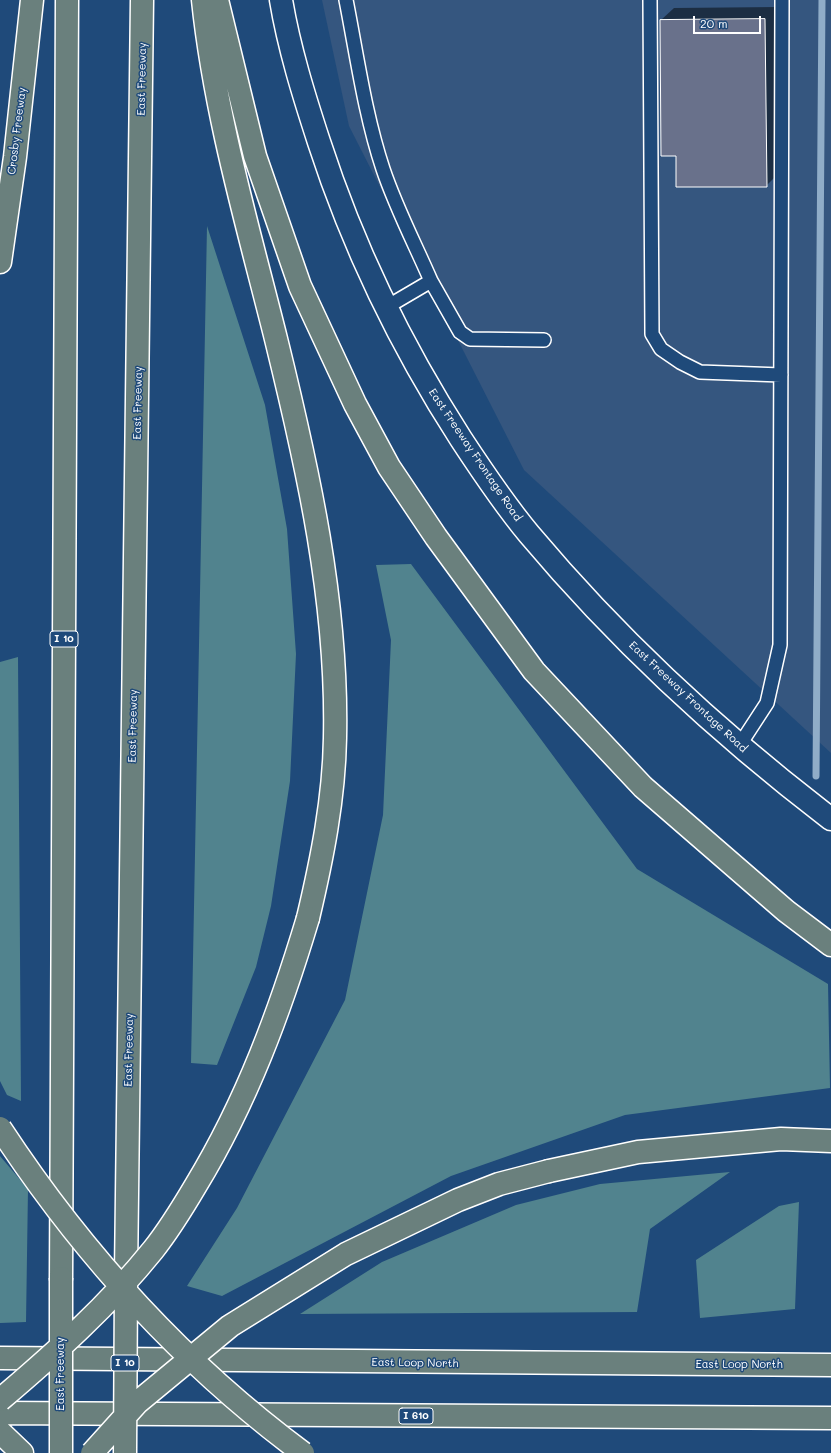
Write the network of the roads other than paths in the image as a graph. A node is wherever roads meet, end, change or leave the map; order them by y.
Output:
1 (32, 0) edge
2 (67, 0) edge
3 (142, 0) edge
4 (203, 0) edge
5 (217, 0) edge
6 (281, 0) edge
7 (346, 0) edge
8 (650, 0) edge
9 (782, 0) edge
10 (0, 262) edge
11 (431, 281) junction
12 (385, 308) junction
13 (544, 340) dead end
14 (781, 375) junction
15 (738, 746) junction
16 (831, 819) edge
17 (831, 946) edge
18 (0, 1128) edge
19 (831, 1141) edge
20 (0, 1358) edge
21 (831, 1365) edge
22 (0, 1400) edge
23 (0, 1413) edge
24 (831, 1418) edge
25 (0, 1432) edge
26 (22, 1453) edge
27 (61, 1453) edge
28 (92, 1453) edge
29 (125, 1453) edge
30 (303, 1453) edge

1 - 10 highway, Crosby Freeway
2 - 27 highway, East Freeway / I 10, bridge
3 - 29 highway, East Freeway / I 10, bridge
4 - 22 highway, bridge
5 - 17 highway
6 - 12 main road, East Freeway Frontage Road
7 - 11 lane
8 - 14 lane
9 - 14 lane
11 - 12 lane
11 - 13 lane
12 - 15 main road, East Freeway Frontage Road
14 - 15 lane
15 - 16 main road, East Freeway Frontage Road
18 - 30 highway, bridge
19 - 28 highway, bridge
20 - 21 highway, East Loop North
23 - 24 highway, I 610
25 - 26 highway

